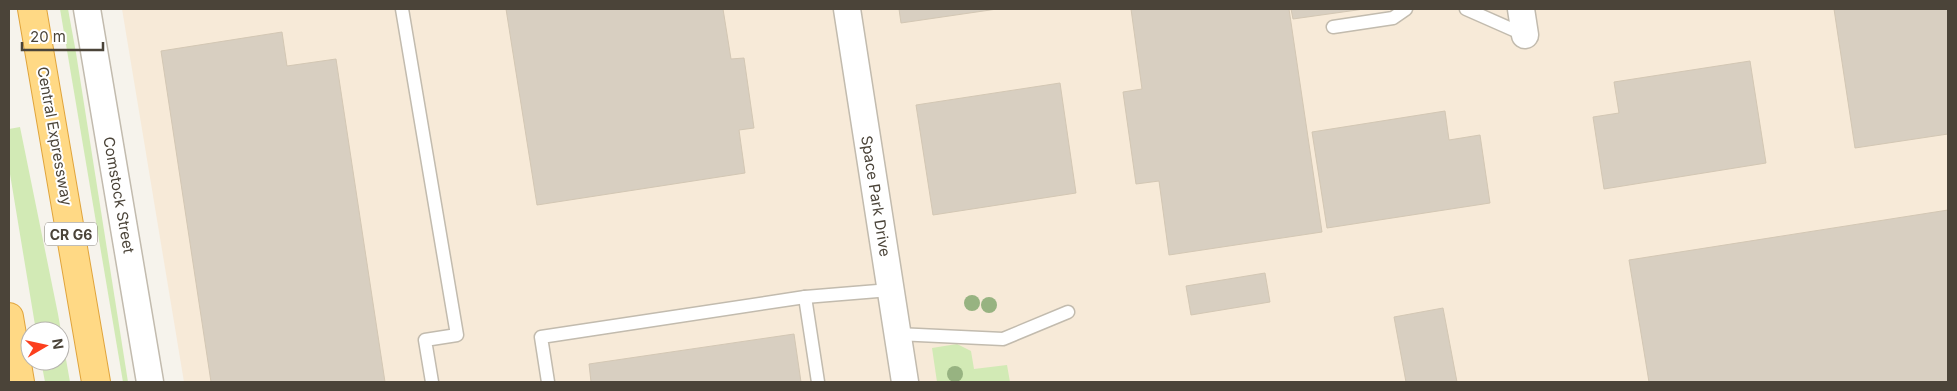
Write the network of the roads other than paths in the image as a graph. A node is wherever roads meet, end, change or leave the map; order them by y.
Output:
1 (32, 9) edge
2 (87, 9) edge
3 (402, 9) edge
4 (846, 9) edge
5 (1406, 9) edge
6 (1466, 9) edge
7 (1521, 9) edge
8 (1334, 27) dead end
9 (1526, 35) joint
10 (890, 290) junction
11 (804, 297) junction
12 (1068, 312) dead end
13 (9, 317) edge
14 (897, 334) junction
15 (20, 382) edge
16 (96, 382) edge
17 (150, 382) edge
18 (432, 382) edge
19 (548, 382) edge
20 (818, 382) edge
21 (905, 382) edge

1 - 16 highway, Central Expressway / CR G6
2 - 17 street, Comstock Street
3 - 18 lane
4 - 10 street, Space Park Drive
5 - 8 lane
6 - 9 lane
7 - 9 street
10 - 11 lane
10 - 14 street, Space Park Drive
11 - 19 lane
11 - 20 lane
12 - 14 lane
13 - 15 highway
14 - 21 street, Space Park Drive

